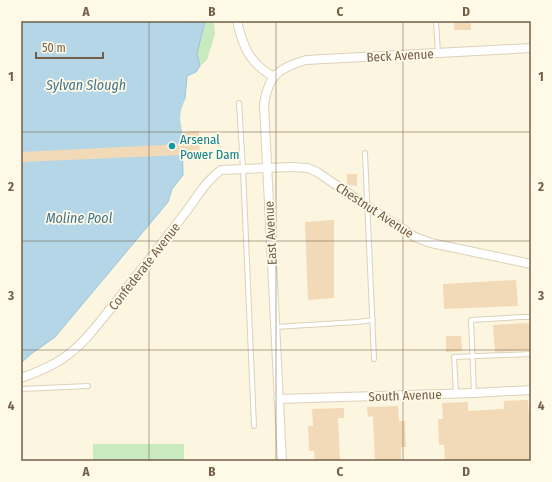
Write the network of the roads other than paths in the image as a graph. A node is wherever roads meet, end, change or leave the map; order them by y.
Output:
1 (237, 21) edge
2 (436, 21) edge
3 (531, 48) edge
4 (438, 53) junction
5 (274, 77) junction
6 (239, 103) dead end
7 (365, 153) dead end
8 (267, 168) junction
9 (243, 169) junction
10 (367, 206) junction
11 (531, 264) edge
12 (531, 317) edge
13 (372, 320) junction
14 (275, 327) junction
15 (531, 354) edge
16 (472, 356) junction
17 (374, 359) dead end
18 (21, 378) edge
19 (88, 386) dead end
20 (21, 389) edge
21 (531, 390) edge
22 (456, 393) junction
23 (474, 393) junction
24 (278, 400) junction
25 (254, 426) dead end
26 (282, 461) edge

1 - 5 street
2 - 4 lane
3 - 4 street, Beck Avenue
4 - 5 street, Beck Avenue
5 - 8 street, East Avenue
6 - 9 lane
7 - 10 lane
8 - 9 street, Confederate Avenue
8 - 10 street, Chestnut Avenue
8 - 14 street, East Avenue
9 - 18 street, Confederate Avenue
9 - 25 lane
10 - 11 street, Chestnut Avenue
10 - 13 lane
12 - 16 lane
13 - 14 lane
13 - 17 lane
14 - 24 street, East Avenue
15 - 16 lane
16 - 22 lane
16 - 23 lane
19 - 20 lane
21 - 23 street, South Avenue
22 - 23 street, South Avenue
22 - 24 street, South Avenue
24 - 26 street, East Avenue

